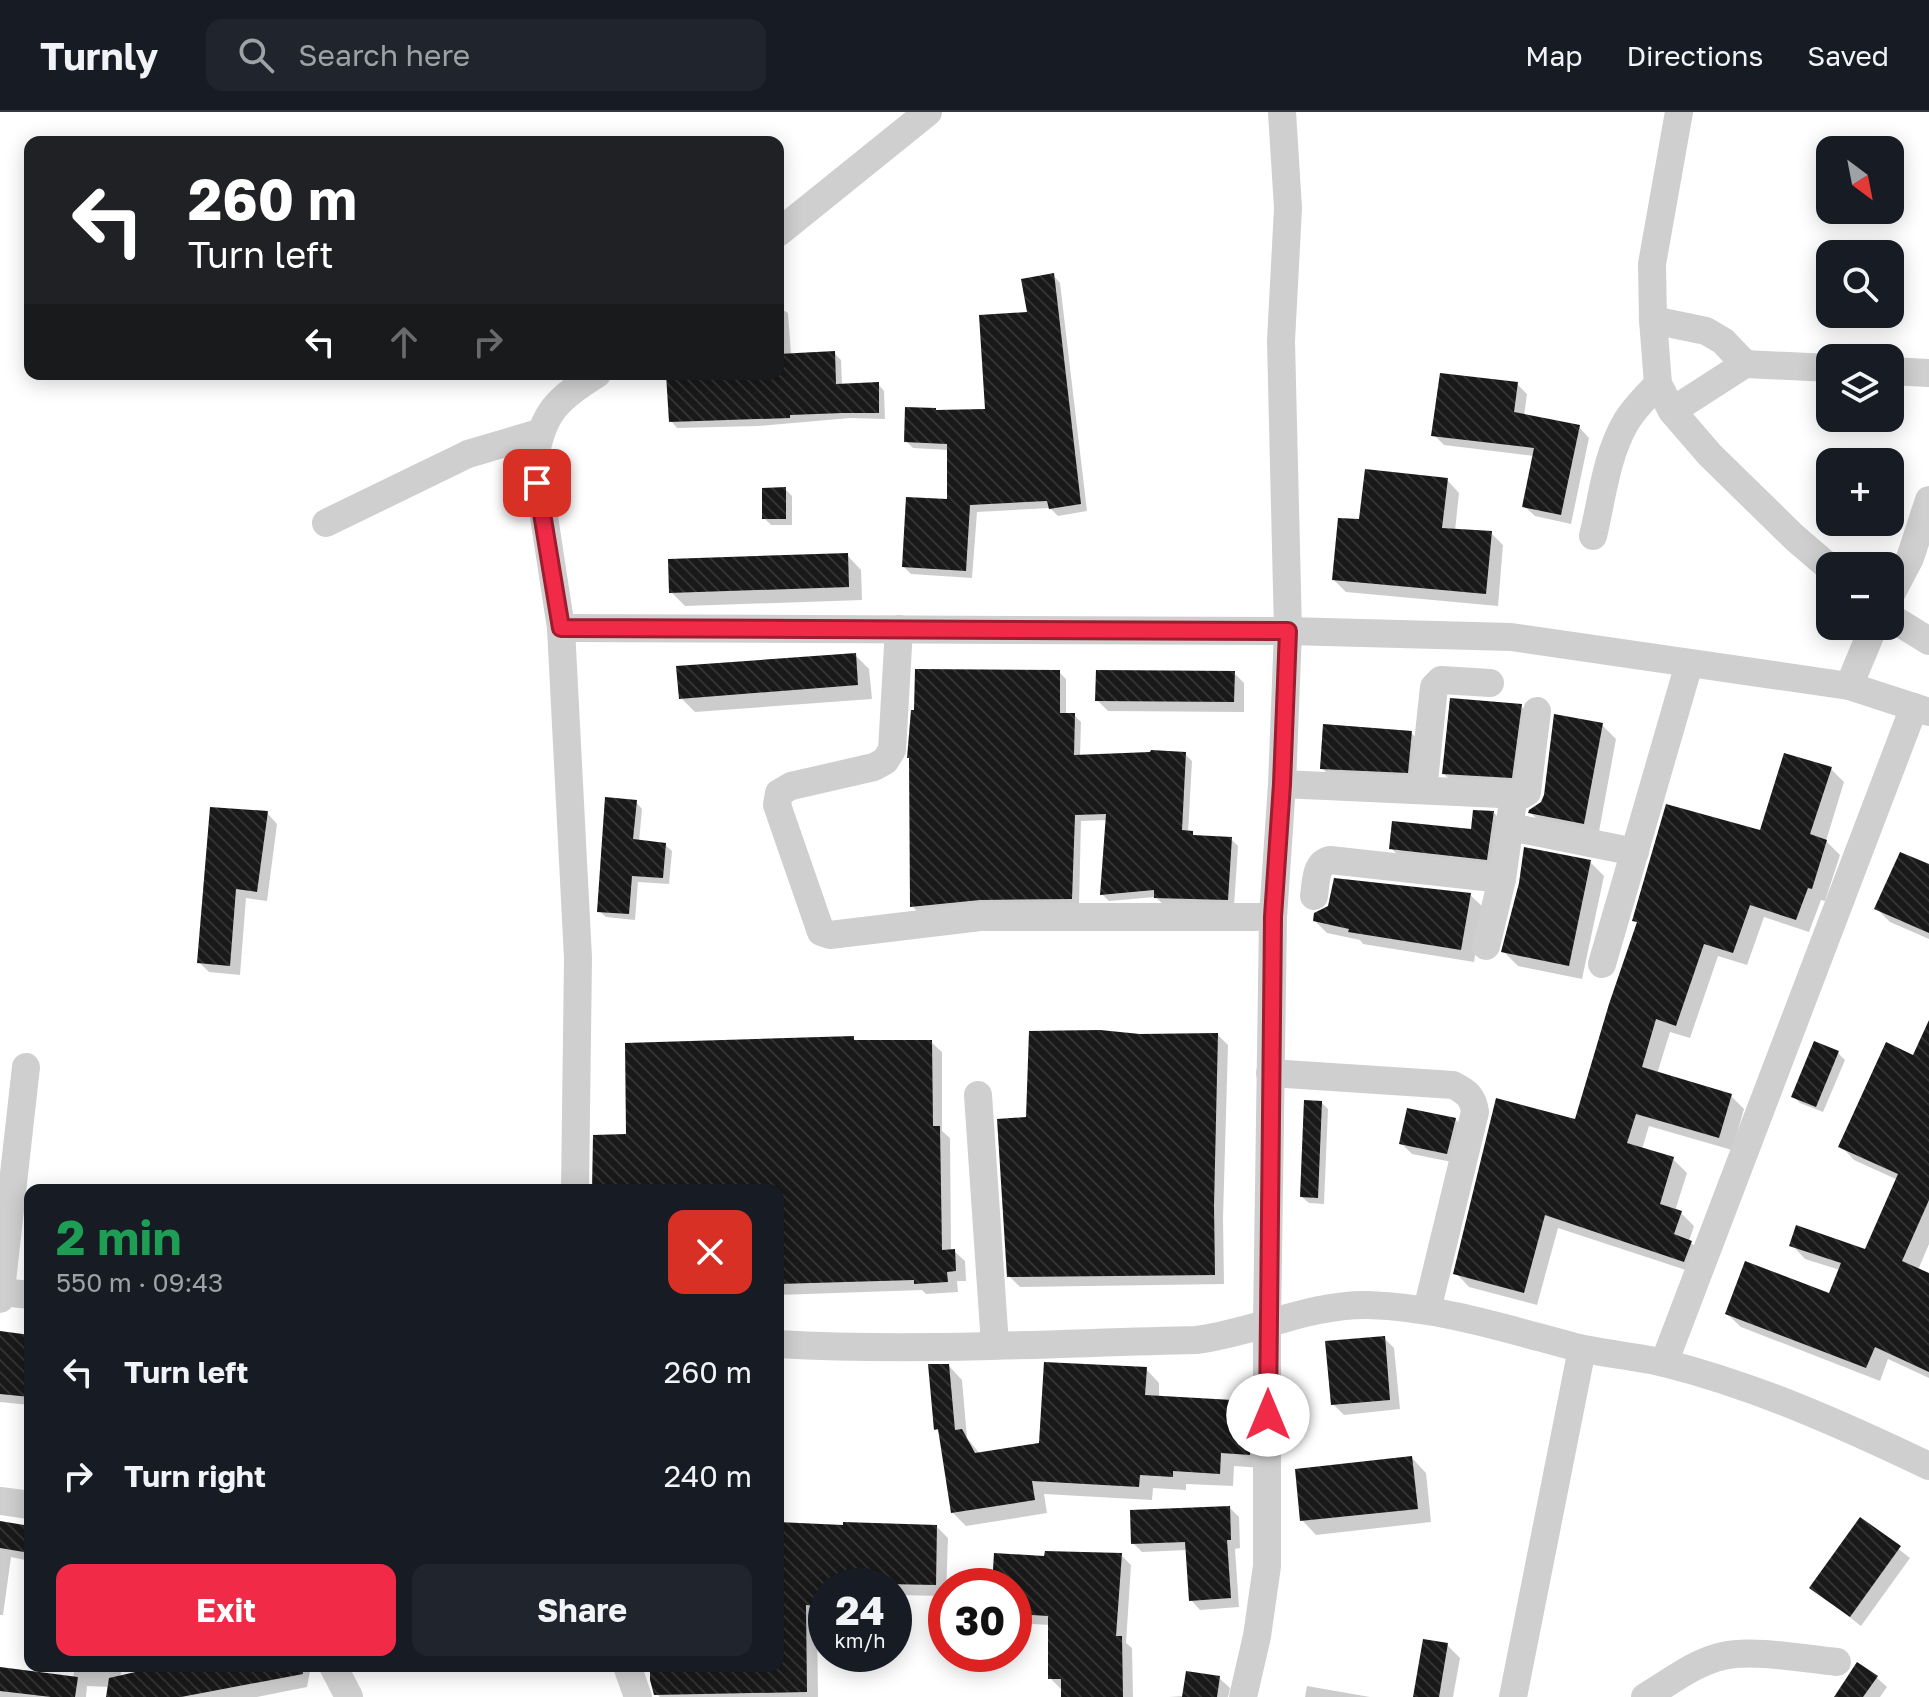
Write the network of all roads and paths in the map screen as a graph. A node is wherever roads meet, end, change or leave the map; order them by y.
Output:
1 (928, 112) edge
2 (1282, 112) edge
3 (1679, 112) edge
4 (784, 228) edge
5 (1653, 320) junction
6 (1745, 364) junction
7 (1816, 367) edge
8 (1904, 372) edge
9 (1929, 373) edge
10 (589, 380) edge
11 (1658, 384) junction
12 (1672, 411) junction
13 (539, 433) junction
14 (1929, 500) edge
15 (326, 523) dead end
16 (1593, 536) dead end
17 (1816, 556) edge
18 (1904, 569) edge
19 (1904, 626) edge
20 (561, 628) junction
21 (899, 629) junction
22 (1288, 631) junction
23 (1868, 640) edge
24 (1929, 641) edge
25 (1689, 664) junction
26 (1490, 683) dead end
27 (1849, 686) junction
28 (1921, 710) edge
29 (1537, 711) dead end
30 (1282, 784) junction
31 (1423, 790) junction
32 (1514, 794) junction
33 (1510, 827) junction
34 (1635, 852) junction
35 (1502, 879) junction
36 (1314, 896) dead end
37 (1273, 917) junction
38 (1486, 946) dead end
39 (1602, 964) dead end
40 (26, 1067) dead end
41 (1270, 1073) junction
42 (978, 1095) dead end
43 (575, 1184) edge
44 (24, 1295) edge
45 (1, 1296) edge
46 (1427, 1310) junction
47 (1267, 1323) junction
48 (784, 1344) edge
49 (995, 1345) junction
50 (1582, 1349) junction
51 (1664, 1363) junction
52 (1929, 1466) edge
53 (0, 1501) edge
54 (24, 1504) edge
55 (1837, 1662) dead end
56 (336, 1672) edge
57 (628, 1672) edge
58 (631, 1696) edge
59 (349, 1697) edge
60 (1243, 1697) edge
61 (1513, 1697) edge
62 (1645, 1697) edge

1 - 4 street
2 - 22 street
3 - 5 street
5 - 6 street
5 - 11 street
6 - 7 street
6 - 12 street
8 - 9 street
10 - 13 street
11 - 12 street
11 - 16 street
12 - 17 street
13 - 15 street
13 - 20 street
14 - 18 street
19 - 24 street
20 - 21 street
20 - 43 street
21 - 22 street
21 - 37 street
22 - 25 street
22 - 30 street
23 - 27 street
25 - 27 street
25 - 34 street
26 - 31 street
27 - 28 street
28 - 51 street
29 - 32 street
30 - 31 street
30 - 37 street
31 - 32 street
32 - 33 street
33 - 34 street
33 - 35 street
34 - 39 street
35 - 36 street
35 - 38 street
37 - 41 street
40 - 45 street
41 - 46 street
41 - 47 street
42 - 49 street
44 - 45 street
46 - 47 street
46 - 50 street
47 - 49 street
47 - 60 street
48 - 49 street
50 - 51 street
50 - 61 street
51 - 52 street
53 - 54 street
55 - 62 street
56 - 59 street
57 - 58 street

